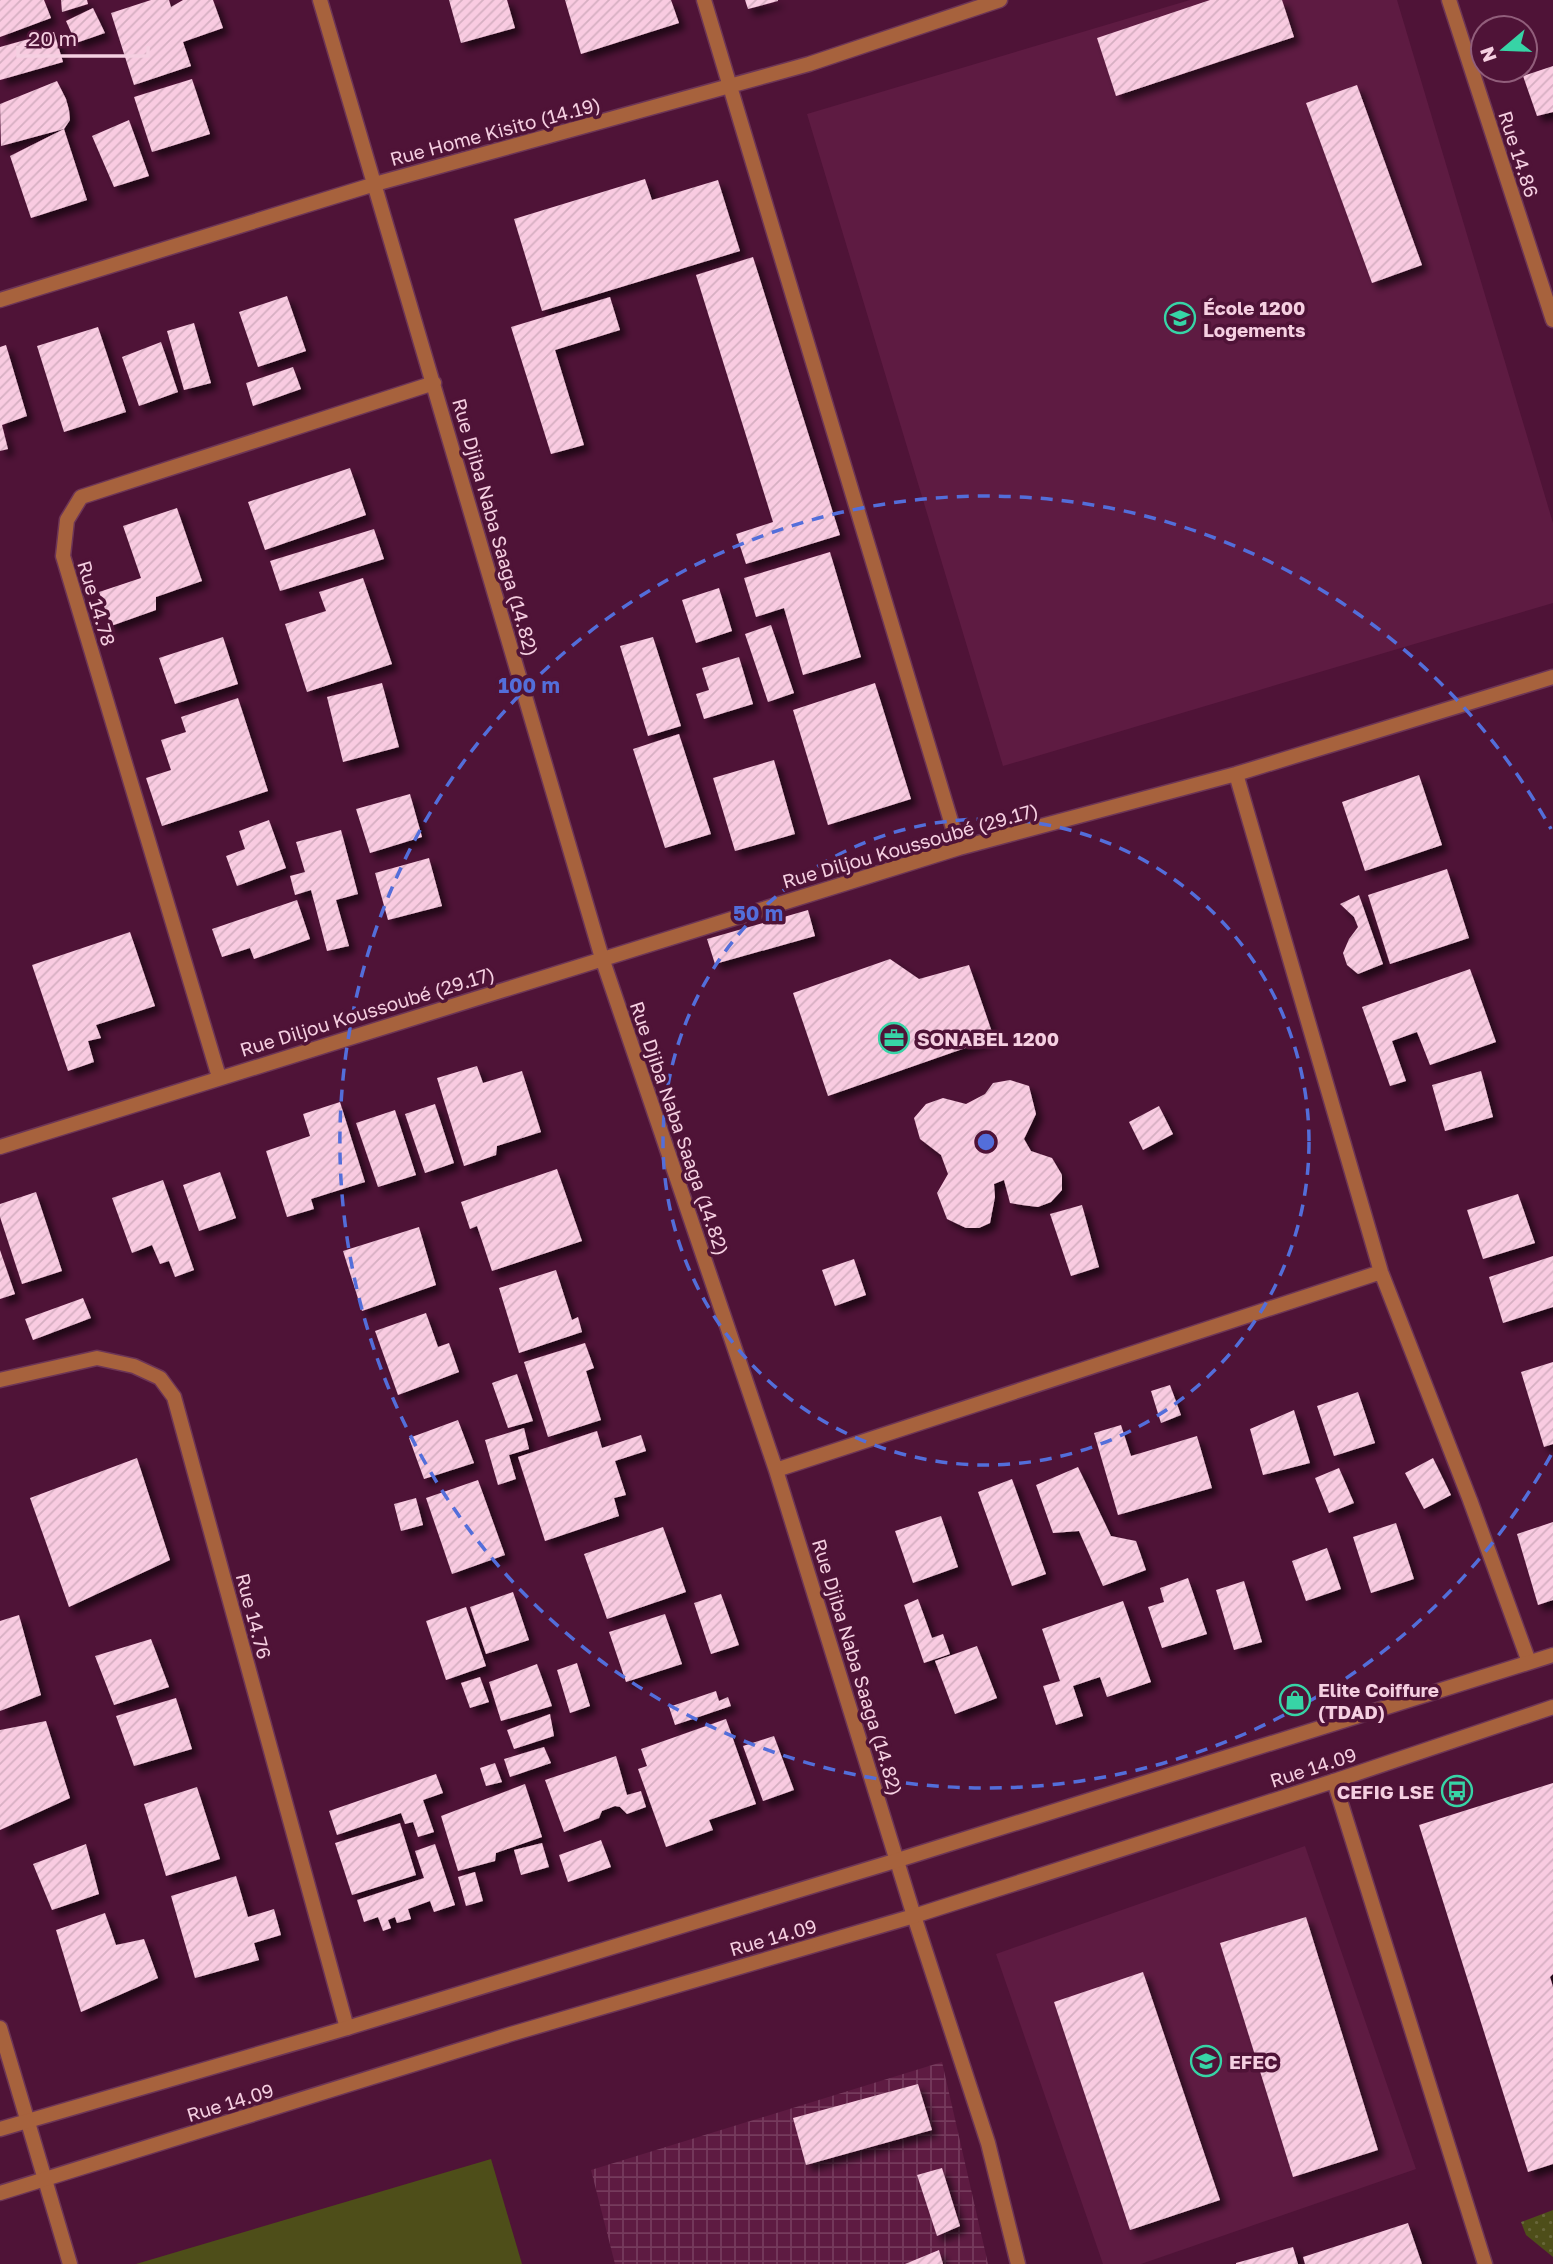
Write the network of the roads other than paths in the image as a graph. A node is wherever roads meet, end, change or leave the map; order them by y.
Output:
1 (320, 0) edge
2 (704, 0) edge
3 (1000, 0) edge
4 (1449, 0) edge
5 (731, 86) junction
6 (375, 184) junction
7 (0, 300) edge
8 (1553, 320) edge
9 (434, 383) junction
10 (1553, 677) edge
11 (1236, 775) junction
12 (959, 848) junction
13 (602, 958) junction
14 (219, 1077) junction
15 (0, 1147) edge
16 (1381, 1272) junction
17 (0, 1380) edge
18 (776, 1470) junction
19 (1553, 1656) edge
20 (1528, 1662) junction
21 (1553, 1707) edge
22 (1334, 1781) junction
23 (898, 1860) junction
24 (914, 1916) junction
25 (0, 2028) edge
26 (347, 2028) junction
27 (29, 2120) junction
28 (0, 2129) edge
29 (47, 2179) junction
30 (0, 2193) edge
31 (70, 2264) edge
32 (1018, 2264) edge
33 (1485, 2264) edge

1 - 6 street, Rue Djiba Naba Saaga (14.82)
2 - 5 street
3 - 5 street, Rue Home Kisito (14.19)
4 - 8 street, Rue 14.86
5 - 6 street, Rue Home Kisito (14.19)
5 - 12 street
6 - 7 street, Rue Home Kisito (14.19)
6 - 9 street, Rue Djiba Naba Saaga (14.82)
9 - 13 street, Rue Djiba Naba Saaga (14.82)
9 - 14 street, Rue 14.78
10 - 11 street, Rue Diljou Koussoubé (29.17)
11 - 12 street, Rue Diljou Koussoubé (29.17)
11 - 16 street
12 - 13 street, Rue Diljou Koussoubé (29.17)
13 - 14 street, Rue Diljou Koussoubé (29.17)
13 - 18 street, Rue Djiba Naba Saaga (14.82)
14 - 15 street, Rue Diljou Koussoubé (29.17)
16 - 18 street
16 - 20 street
17 - 26 street, Rue 14.76
18 - 23 street, Rue Djiba Naba Saaga (14.82)
19 - 20 street, Rue 14.09
20 - 23 street, Rue 14.09
21 - 22 street, Rue 14.09
22 - 24 street, Rue 14.09
22 - 33 street
23 - 24 street, Rue Djiba Naba Saaga (14.82)
23 - 26 street, Rue 14.09
24 - 29 street, Rue 14.09
24 - 32 street, Rue Djiba Naba Saaga (14.82)
25 - 27 street
26 - 27 street, Rue 14.09
27 - 28 street, Rue 14.09
27 - 29 street
29 - 30 street, Rue 14.09
29 - 31 street

